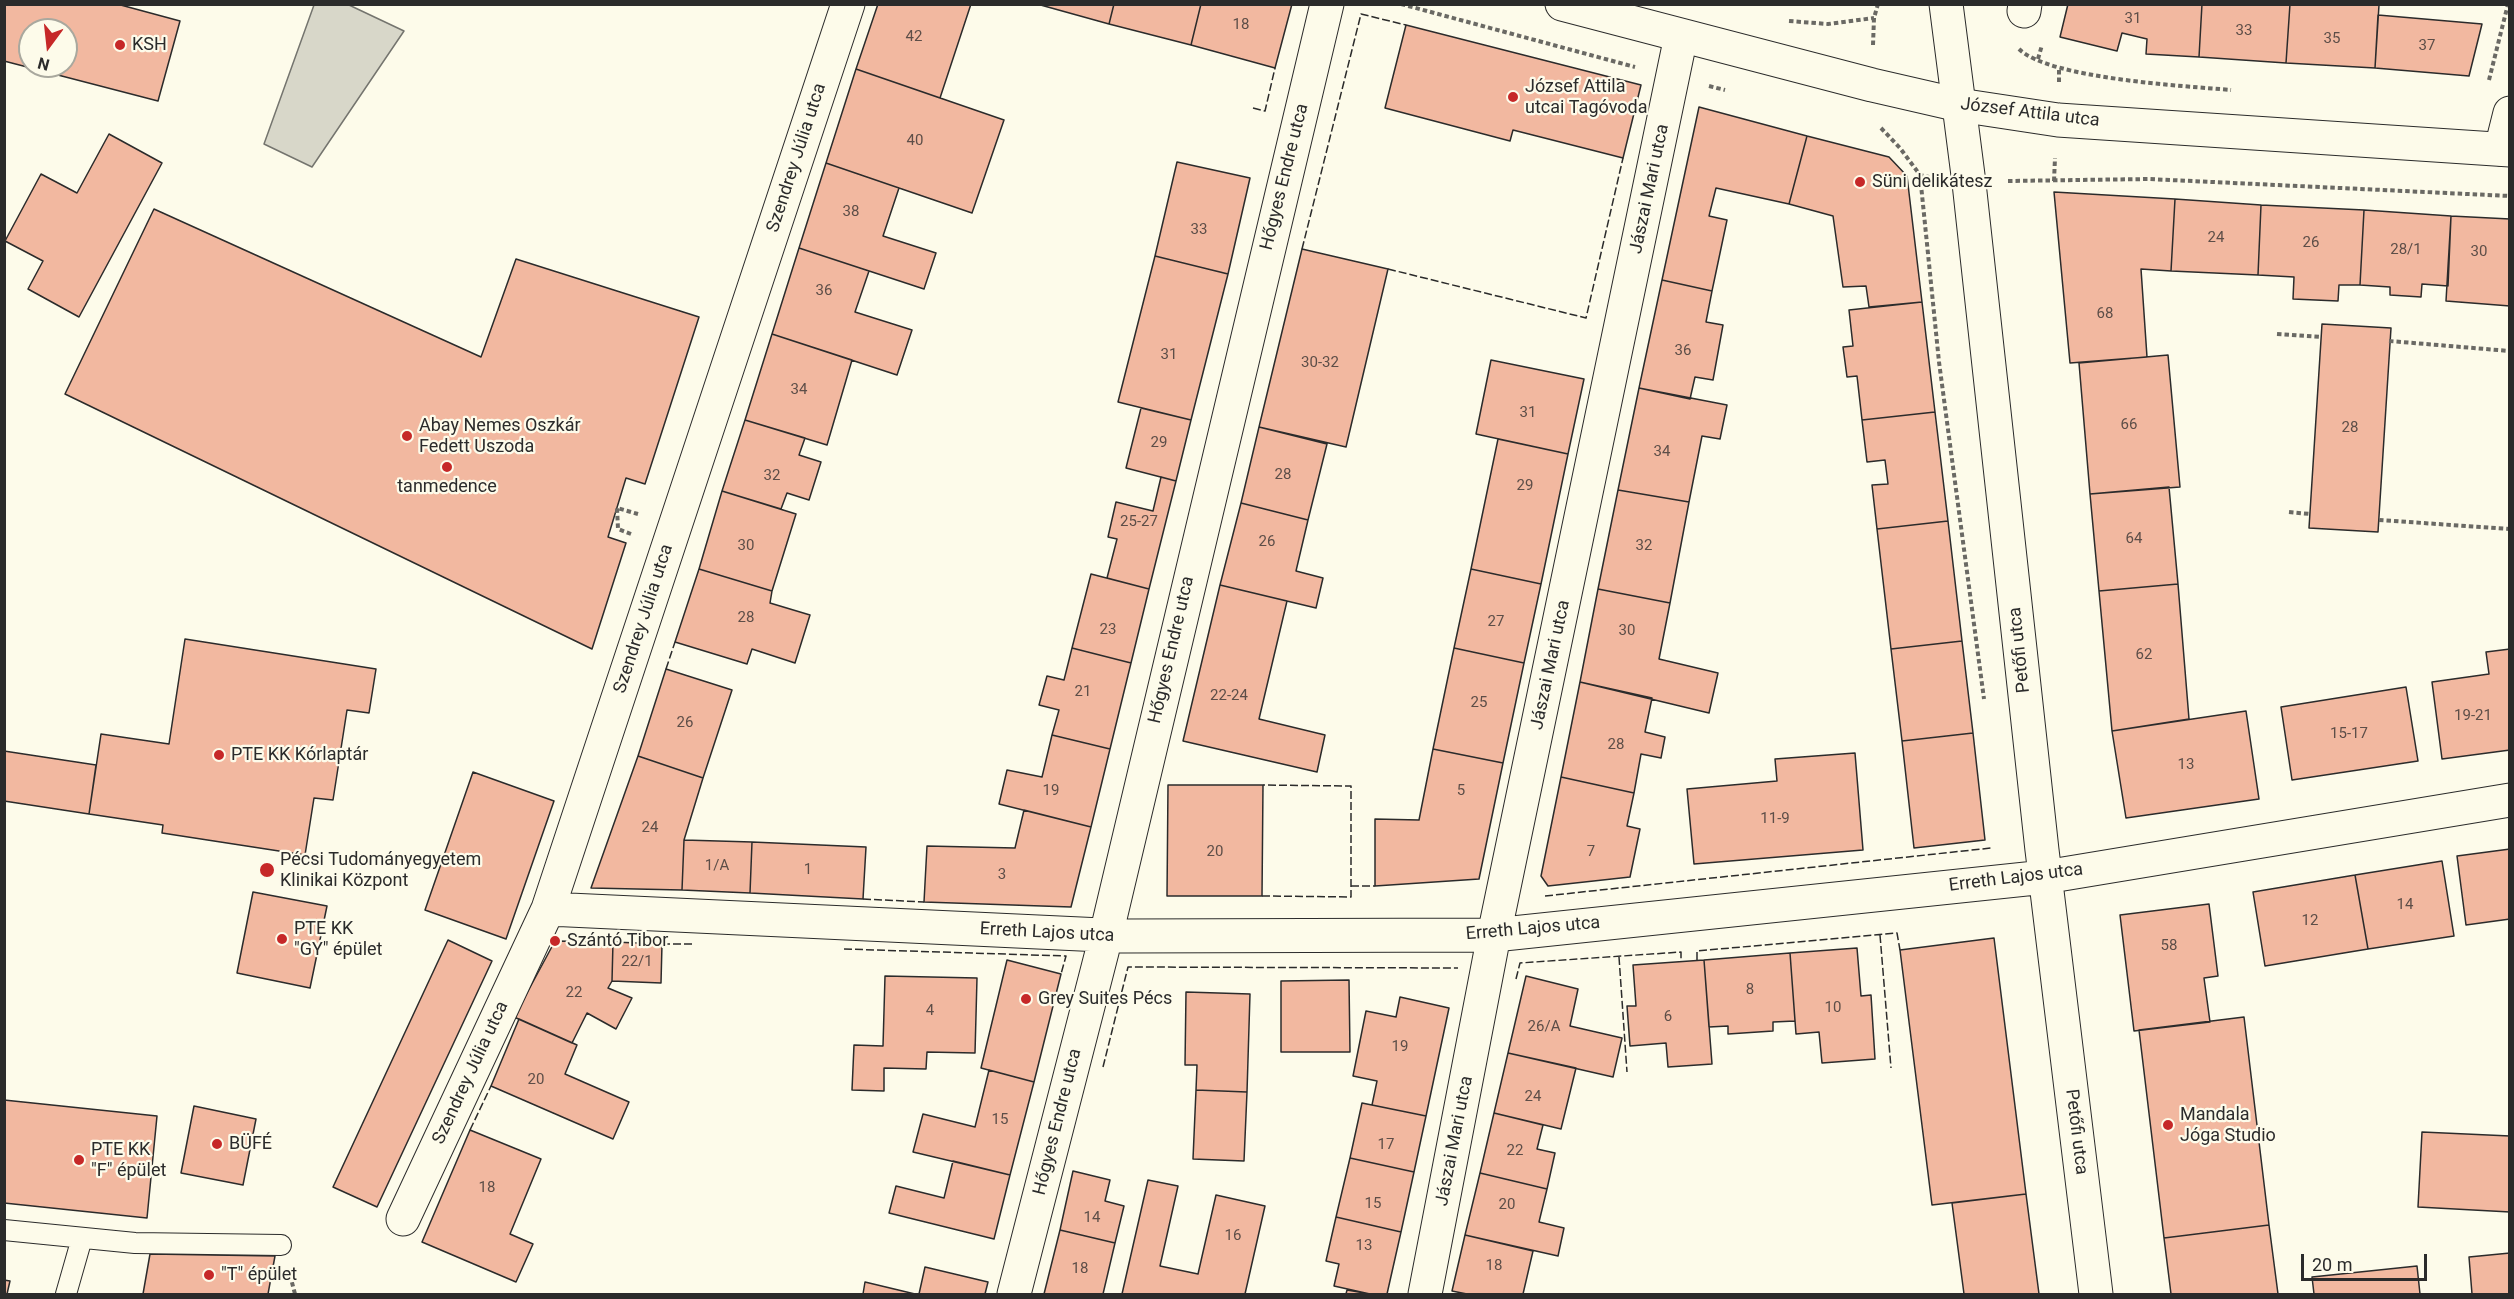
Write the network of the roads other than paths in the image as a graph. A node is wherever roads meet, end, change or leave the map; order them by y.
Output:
1 (848, 4) edge
2 (1327, 4) edge
3 (1562, 4) edge
4 (1947, 4) edge
5 (1681, 36) junction
6 (1959, 105) junction
7 (2510, 113) edge
8 (2505, 149) edge
9 (2510, 800) edge
10 (2045, 877) junction
11 (548, 909) junction
12 (1106, 935) junction
13 (1494, 935) junction
14 (403, 1219) dead end
15 (4, 1230) edge
16 (82, 1238) junction
17 (281, 1245) dead end
18 (66, 1294) edge
19 (1014, 1294) edge
20 (1425, 1294) edge
21 (2096, 1294) edge

1 - 11 street, Szendrey Júlia utca
2 - 12 street, Hőgyes Endre utca
3 - 5 street, József Attila utca
4 - 6 street, Petőfi utca
5 - 6 street, József Attila utca
5 - 13 street, Jászai Mari utca
6 - 8 street, József Attila utca
6 - 10 street, Petőfi utca
7 - 8 street
9 - 10 street, Erreth Lajos utca
10 - 13 street, Erreth Lajos utca
10 - 21 street, Petőfi utca
11 - 12 street, Erreth Lajos utca
11 - 14 street, Szendrey Júlia utca
12 - 13 street, Erreth Lajos utca
12 - 19 street, Hőgyes Endre utca
13 - 20 street, Jászai Mari utca
15 - 16 lane
16 - 17 lane
16 - 18 lane

